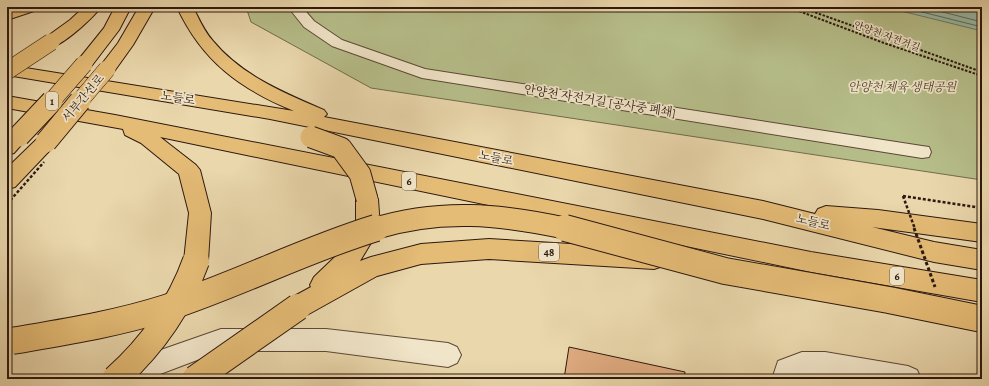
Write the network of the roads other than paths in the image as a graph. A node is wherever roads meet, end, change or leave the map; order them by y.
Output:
1 (32, 7) edge
2 (93, 7) edge
3 (123, 7) edge
4 (147, 7) edge
5 (186, 7) edge
6 (295, 7) edge
7 (7, 15) edge
8 (7, 71) edge
9 (7, 102) edge
10 (7, 106) edge
11 (33, 107) junction
12 (270, 113) junction
13 (115, 121) junction
14 (367, 133) junction
15 (13, 142) edge
16 (922, 152) dead end
17 (7, 181) edge
18 (763, 210) junction
19 (982, 233) edge
20 (982, 260) edge
21 (811, 262) junction
22 (982, 291) edge
23 (298, 308) junction
24 (982, 319) edge
25 (7, 341) edge
26 (448, 355) dead end
27 (112, 379) edge
28 (115, 379) edge
29 (195, 379) edge
30 (785, 379) edge
31 (908, 379) edge

1 - 7 main road
2 - 8 main road, bridge
3 - 15 main road, 서부간선로 / 1, bridge
4 - 17 main road, 서부간선로 / 1, bridge
5 - 14 main road
6 - 16 lane, 안양천 자전거길 [공사중 폐쇄]
8 - 12 main road, 노들로
9 - 11 main road, 6
10 - 11 main road
11 - 13 main road, 6
12 - 14 main road, 노들로
12 - 23 main road, bridge
13 - 21 main road, 6
13 - 28 main road, bridge
14 - 18 main road, 노들로
18 - 19 main road
18 - 20 main road, 노들로
21 - 22 main road, 6
21 - 23 main road, 48
23 - 29 main road, 48, bridge
24 - 25 main road, bridge
26 - 27 lane
30 - 31 lane

